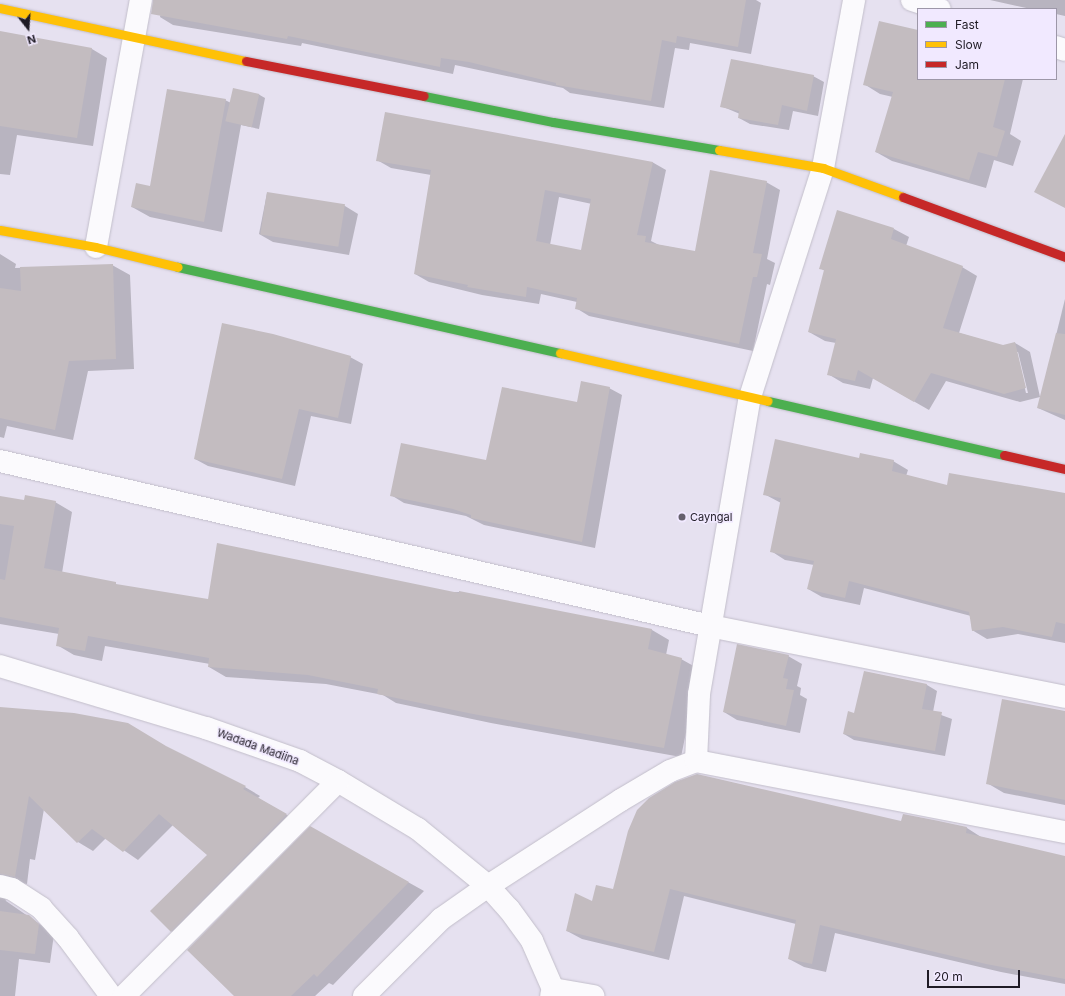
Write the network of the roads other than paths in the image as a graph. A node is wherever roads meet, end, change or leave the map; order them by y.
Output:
1 (141, 0) edge
2 (854, 0) edge
3 (912, 0) edge
4 (0, 8) edge
5 (937, 8) edge
6 (134, 38) junction
7 (823, 168) junction
8 (0, 230) edge
9 (96, 247) junction
10 (1065, 257) edge
11 (750, 397) junction
12 (0, 461) edge
13 (1065, 468) edge
14 (710, 626) junction
15 (0, 666) edge
16 (1065, 697) edge
17 (696, 761) junction
18 (338, 781) junction
19 (1065, 832) edge
20 (0, 886) edge
21 (488, 886) junction
22 (552, 992) edge
23 (111, 996) edge
24 (124, 996) edge
25 (364, 996) edge
26 (593, 996) edge

1 - 6 street
2 - 7 street
3 - 5 street
4 - 6 street
6 - 7 street
6 - 9 street
7 - 10 street
7 - 11 street
8 - 9 street
9 - 11 street
11 - 13 street
11 - 14 street
12 - 14 street
14 - 16 street
14 - 17 street
15 - 18 street, Wadada Madiina
17 - 19 street
17 - 21 street
18 - 21 street, Wadada Madiina
18 - 24 street
20 - 23 street
21 - 22 street, Wadada Madiina
21 - 25 street
22 - 26 street

